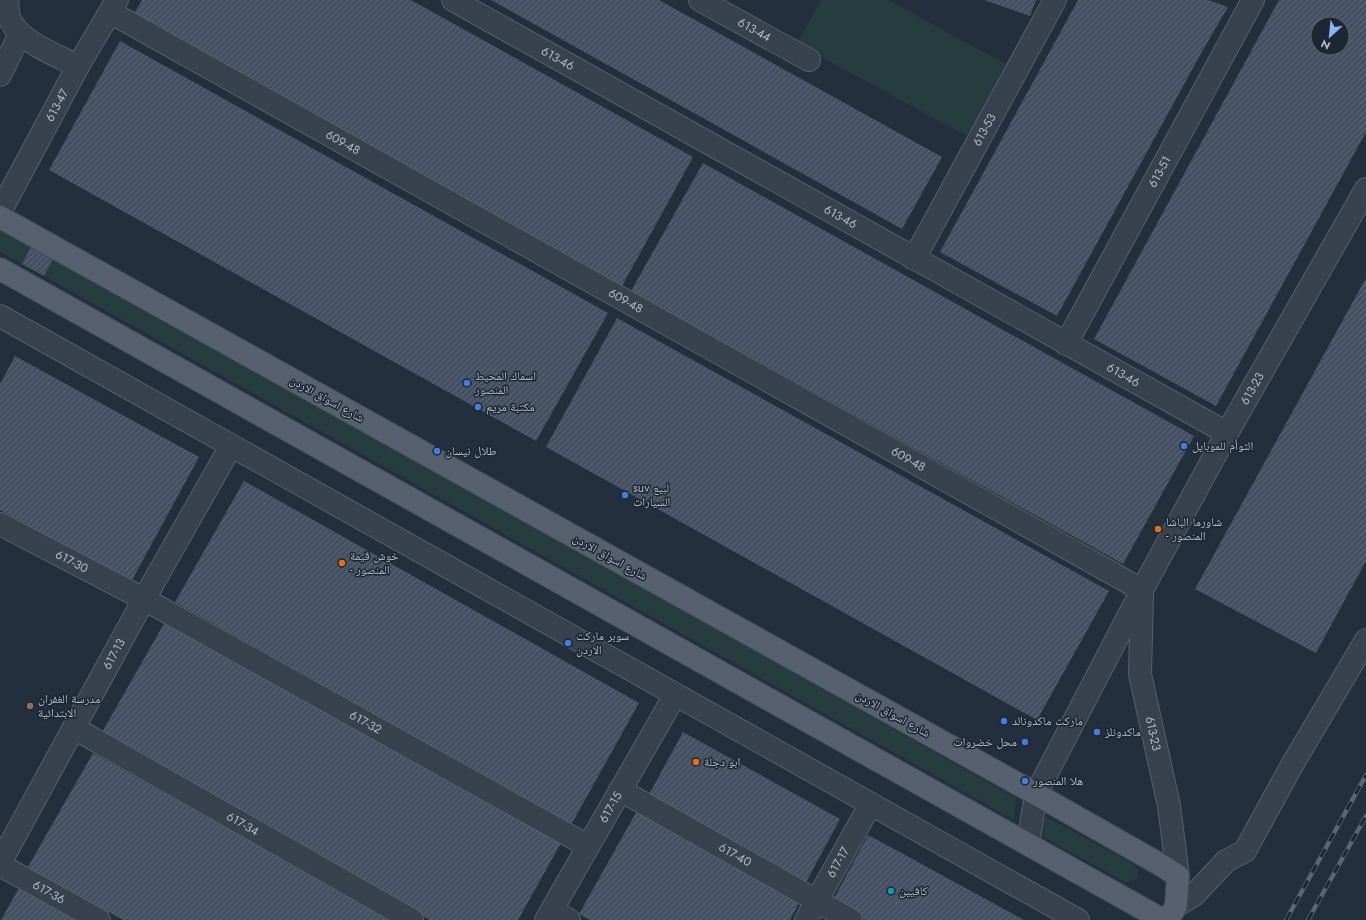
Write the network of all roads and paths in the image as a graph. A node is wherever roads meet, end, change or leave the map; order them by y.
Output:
1 (7, 0) edge
2 (453, 0) edge
3 (700, 0) edge
4 (1055, 0) edge
5 (1253, 0) edge
6 (113, 6) edge
7 (20, 34) junction
8 (809, 60) dead end
9 (78, 66) junction
10 (0, 75) edge
11 (1366, 189) edge
12 (0, 212) edge
13 (0, 217) edge
14 (914, 259) junction
15 (0, 269) edge
16 (0, 316) edge
17 (1066, 344) junction
18 (1227, 433) junction
19 (231, 446) junction
20 (0, 524) edge
21 (1142, 590) junction
22 (144, 599) junction
23 (1366, 640) edge
24 (674, 695) junction
25 (74, 728) junction
26 (620, 790) junction
27 (1036, 794) junction
28 (870, 805) junction
29 (1028, 844) junction
30 (588, 846) junction
31 (0, 864) edge
32 (1178, 876) junction
33 (817, 901) junction
34 (1169, 915) edge
35 (556, 917) edge
36 (98, 920) edge
37 (412, 920) edge
38 (806, 920) edge
39 (851, 920) edge
40 (1078, 920) edge

1 - 7 street
2 - 14 street, 613-46
3 - 8 street, 613-44
4 - 14 street, 613-53
5 - 17 street, 613-51
6 - 9 street, 613-47
6 - 21 street, 609-48
7 - 9 street
7 - 10 street
9 - 12 street, 613-47
11 - 18 street, 613-23
13 - 27 main road, شارع اسواق الاردن
14 - 17 street, 613-46
15 - 29 main road
16 - 19 street
17 - 18 street, 613-46
18 - 21 street, 613-23
19 - 22 street, 617-13
19 - 24 street
20 - 22 street, 617-30
21 - 27 street, 613-23
21 - 32 street, 613-23
22 - 25 street, 617-13
22 - 30 street, 617-32
23 - 34 street
24 - 26 street, 617-15
24 - 28 street
25 - 31 street, 617-13
25 - 37 street, 617-34
26 - 30 street, 617-15
26 - 33 street, 617-40
27 - 29 street, 613-23
27 - 32 main road, شارع اسواق الاردن
28 - 33 street, 617-17
28 - 40 street
29 - 34 main road
30 - 35 street, 617-15
31 - 36 street, 617-36
32 - 34 main road
33 - 38 street, 617-17
33 - 39 street, 617-40

